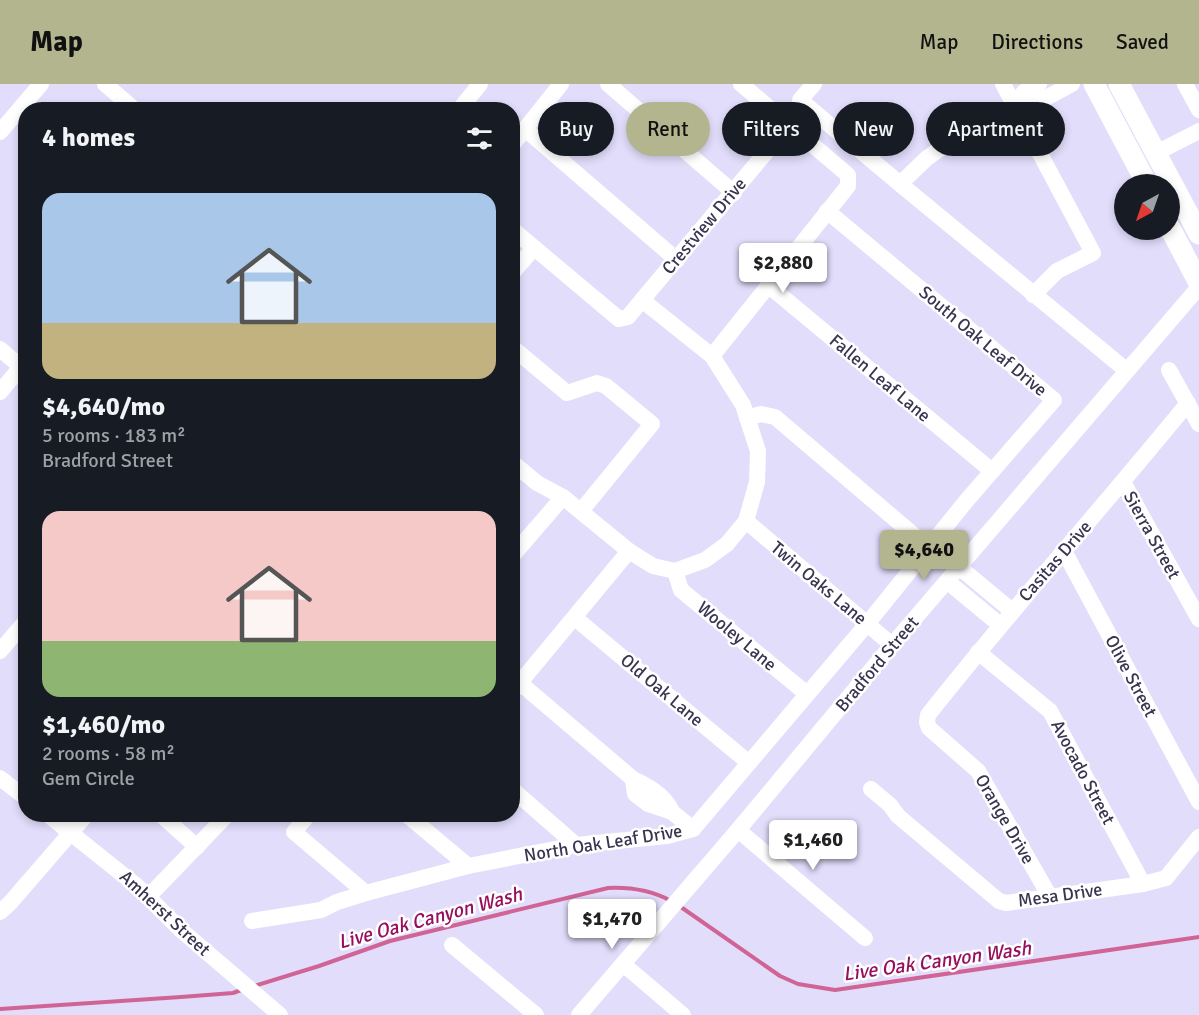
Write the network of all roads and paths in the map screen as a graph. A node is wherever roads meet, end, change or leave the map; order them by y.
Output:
1 (41, 84) edge
2 (105, 84) edge
3 (480, 84) edge
4 (561, 84) edge
5 (608, 84) edge
6 (741, 84) edge
7 (814, 84) edge
8 (1003, 84) edge
9 (1040, 84) edge
10 (1072, 84) edge
11 (1094, 84) edge
12 (1119, 84) edge
13 (1185, 84) edge
14 (26, 102) edge
15 (126, 102) edge
16 (465, 102) edge
17 (762, 102) edge
18 (1012, 102) edge
19 (1017, 102) edge
20 (1038, 102) edge
21 (1199, 110) edge
22 (18, 111) edge
23 (525, 129) junction
24 (1199, 131) edge
25 (0, 132) edge
26 (520, 135) edge
27 (821, 152) edge
28 (1156, 153) junction
29 (764, 156) edge
30 (930, 156) edge
31 (1041, 156) edge
32 (1142, 174) edge
33 (900, 184) junction
34 (734, 193) junction
35 (827, 211) junction
36 (1199, 234) edge
37 (520, 236) edge
38 (1176, 240) edge
39 (534, 248) junction
40 (677, 260) junction
41 (520, 264) edge
42 (1199, 283) edge
43 (768, 285) junction
44 (1199, 287) edge
45 (1033, 295) junction
46 (642, 300) junction
47 (0, 349) edge
48 (520, 354) edge
49 (712, 356) junction
50 (18, 365) edge
51 (1126, 370) junction
52 (1169, 370) dead end
53 (18, 374) edge
54 (0, 392) edge
55 (1188, 403) junction
56 (747, 418) junction
57 (1199, 424) edge
58 (520, 469) edge
59 (992, 471) junction
60 (1123, 482) junction
61 (563, 496) junction
62 (580, 511) junction
63 (746, 521) junction
64 (520, 547) edge
65 (929, 548) junction
66 (629, 551) junction
67 (1064, 551) junction
68 (959, 567) junction
69 (675, 571) junction
70 (947, 581) junction
71 (1012, 611) junction
72 (575, 618) junction
73 (1199, 619) edge
74 (867, 624) junction
75 (1000, 625) junction
76 (18, 630) edge
77 (892, 645) junction
78 (0, 651) edge
79 (978, 652) junction
80 (520, 682) edge
81 (520, 690) edge
82 (807, 694) junction
83 (927, 722) joint
84 (749, 763) junction
85 (0, 778) edge
86 (18, 788) edge
87 (870, 789) dead end
88 (520, 796) edge
89 (1199, 802) edge
90 (57, 822) edge
91 (80, 822) edge
92 (169, 822) edge
93 (220, 822) edge
94 (302, 822) edge
95 (416, 822) edge
96 (693, 829) junction
97 (738, 830) junction
98 (71, 833) junction
99 (1199, 837) edge
100 (576, 845) junction
101 (197, 847) junction
102 (468, 866) junction
103 (1143, 884) junction
104 (366, 893) junction
105 (148, 897) junction
106 (1050, 897) junction
107 (0, 912) edge
108 (252, 921) dead end
109 (866, 938) dead end
110 (452, 945) dead end
111 (623, 964) junction
112 (280, 1015) edge
113 (536, 1015) edge
114 (579, 1015) edge
115 (683, 1015) edge

1 - 14 street
2 - 15 street
3 - 16 street
4 - 23 street
5 - 34 street
6 - 17 street
7 - 33 street
8 - 18 street
9 - 19 street
10 - 20 street
11 - 32 main road
12 - 28 main road
13 - 21 street
22 - 25 street
23 - 26 street
23 - 40 street
24 - 28 street
27 - 35 street
28 - 36 main road
29 - 34 street, Crestview Drive
30 - 33 street
31 - 45 street
33 - 45 street
34 - 40 street, Crestview Drive
35 - 43 street
35 - 59 street, South Oak Leaf Drive
37 - 39 street
38 - 42 main road
39 - 41 street
39 - 46 street, Crestview Drive
40 - 46 street, Crestview Drive
43 - 49 street
43 - 59 street, Fallen Leaf Lane
44 - 51 street, Bradford Street
45 - 51 street
46 - 49 street
47 - 50 street
48 - 62 street
49 - 56 street
51 - 68 street, Bradford Street
52 - 55 street
53 - 54 street
55 - 57 street
55 - 60 street, Casitas Drive
56 - 63 street
56 - 65 street
58 - 61 street
59 - 65 street, South Oak Leaf Drive
60 - 67 street, Casitas Drive
60 - 73 street, Sierra Street
61 - 62 street
61 - 64 street
62 - 66 street
63 - 69 street
63 - 74 street, Twin Oaks Lane
65 - 74 street, South Oak Leaf Drive
66 - 69 street
66 - 72 street
67 - 71 street, Casitas Drive
67 - 89 street, Olive Street
68 - 70 street, Bradford Street
68 - 71 street
69 - 82 street, Wooley Lane
70 - 75 street
70 - 77 street, Bradford Street
71 - 75 street, Casitas Drive
72 - 80 street
72 - 84 street, Old Oak Lane
74 - 77 street, Twin Oaks Lane
74 - 82 street, North Oak Leaf Drive
75 - 79 street, Casitas Drive
76 - 78 street
77 - 97 street, Bradford Street
79 - 83 street, Casitas Drive
79 - 103 street, Avocado Street
81 - 96 street
82 - 84 street, North Oak Leaf Drive
83 - 106 street, Orange Drive
84 - 96 street, North Oak Leaf Drive
85 - 86 street
87 - 106 street, Mesa Drive
88 - 100 street
90 - 98 street, Amherst Street
91 - 98 street
92 - 101 street
93 - 101 street
94 - 104 street
95 - 102 street
96 - 100 street, North Oak Leaf Drive
97 - 109 street
97 - 111 street, Bradford Street
98 - 105 street, Amherst Street
98 - 107 street
99 - 103 street, Mesa Drive
100 - 102 street, North Oak Leaf Drive
101 - 105 street
102 - 104 street, North Oak Leaf Drive
103 - 106 street, Mesa Drive
104 - 108 street, North Oak Leaf Drive
105 - 112 street, Amherst Street
110 - 113 street
111 - 114 street, Bradford Street
111 - 115 street

